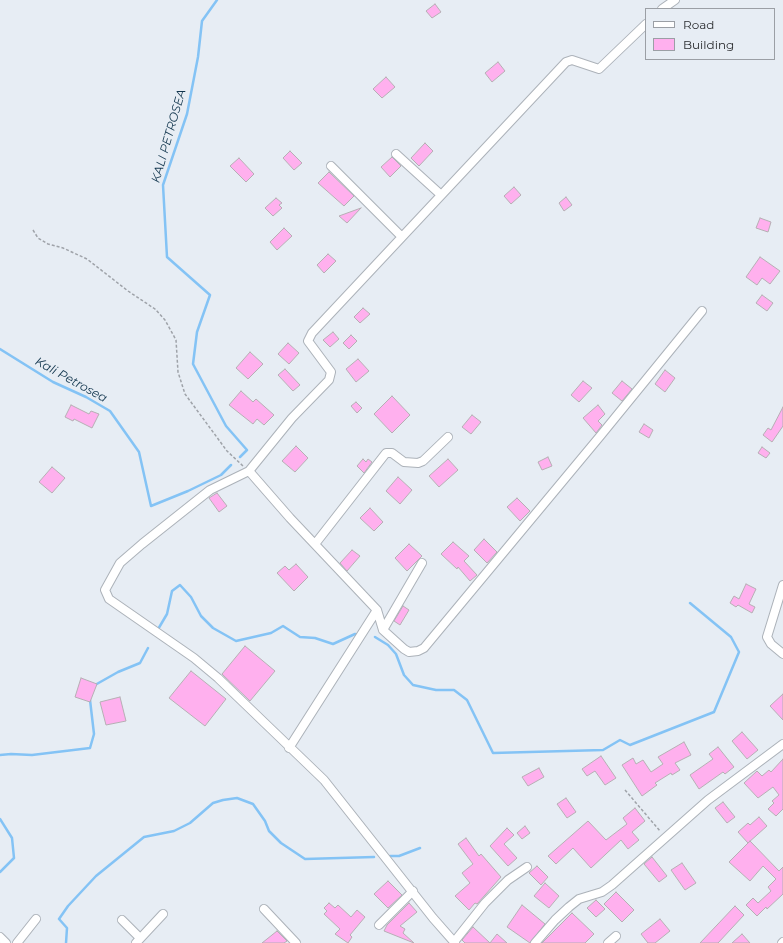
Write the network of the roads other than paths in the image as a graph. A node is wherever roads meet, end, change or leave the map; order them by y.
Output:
1 (675, 0) edge
2 (663, 8) edge
3 (645, 25) edge
4 (396, 154) dead end
5 (331, 166) dead end
6 (440, 194) junction
7 (401, 236) junction
8 (702, 311) dead end
9 (448, 437) dead end
10 (249, 471) junction
11 (315, 544) junction
12 (422, 562) dead end
13 (783, 585) edge
14 (377, 610) junction
15 (383, 630) junction
16 (783, 654) edge
17 (783, 744) edge
18 (289, 748) junction
19 (527, 867) dead end
20 (413, 891) junction
21 (264, 909) dead end
22 (163, 914) dead end
23 (36, 919) dead end
24 (122, 920) dead end
25 (379, 925) dead end
26 (616, 936) dead end
27 (0, 937) edge
28 (138, 940) edge
29 (454, 942) edge
30 (6, 943) edge
31 (17, 943) edge
32 (296, 943) edge
33 (535, 943) edge
34 (608, 943) edge

1 - 2 street
3 - 6 street
4 - 6 street
5 - 7 street
6 - 7 street
7 - 10 street
8 - 15 street
9 - 11 street
10 - 11 street
10 - 18 street
11 - 14 street
12 - 15 street
13 - 16 street
14 - 15 street
14 - 18 street
17 - 33 street
18 - 20 street
19 - 29 street
20 - 25 street
20 - 29 street
21 - 32 street
22 - 28 street
23 - 31 street
24 - 28 street
26 - 34 street
27 - 30 street

